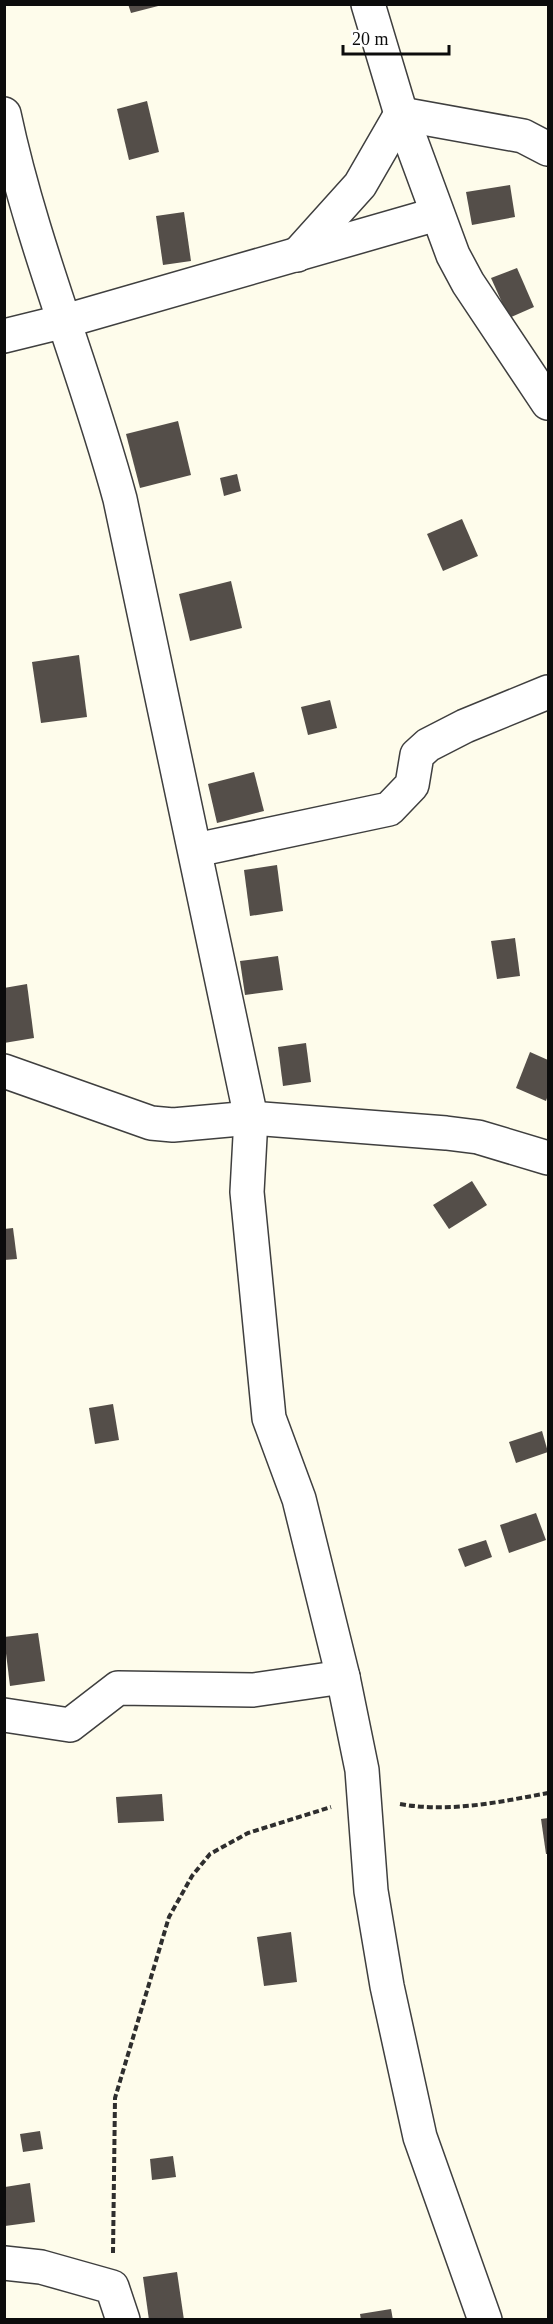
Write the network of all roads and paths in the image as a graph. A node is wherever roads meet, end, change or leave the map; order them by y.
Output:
1 (368, 4) edge
2 (4, 114) edge
3 (401, 114) junction
4 (549, 149) edge
5 (437, 213) junction
6 (297, 255) junction
7 (65, 321) junction
8 (4, 336) edge
9 (549, 403) edge
10 (549, 692) edge
11 (196, 850) junction
12 (4, 1071) edge
13 (251, 1118) junction
14 (549, 1158) edge
15 (343, 1677) junction
16 (4, 1715) edge
17 (549, 1793) edge
18 (365, 1798) junction
19 (4, 2263) edge
20 (112, 2287) junction
21 (123, 2319) edge
22 (487, 2319) edge

1 - 3 street
2 - 7 street
3 - 4 street
3 - 5 street
3 - 6 street
5 - 6 street
5 - 9 street
6 - 7 street
7 - 8 street
7 - 11 street
10 - 11 street
11 - 13 street
12 - 13 street
13 - 14 street
13 - 15 street
15 - 16 street
15 - 18 street
17 - 18 path
18 - 20 path
18 - 22 street
19 - 20 street
20 - 21 street

